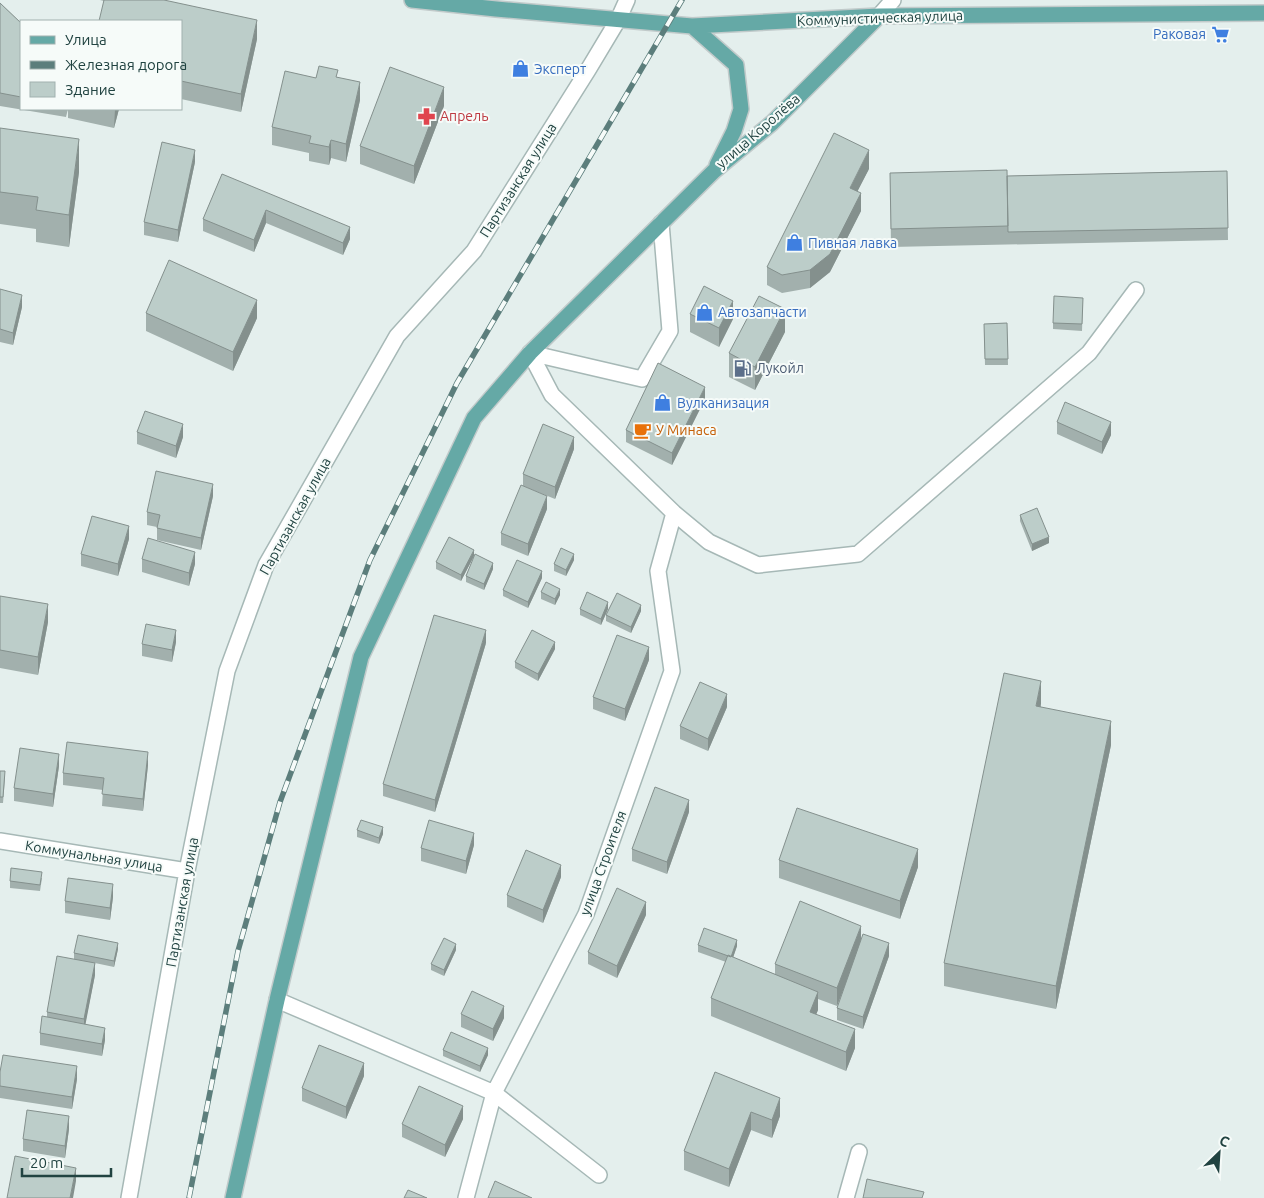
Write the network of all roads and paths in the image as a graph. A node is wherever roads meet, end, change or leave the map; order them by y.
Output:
1 (412, 0) edge
2 (465, 0) edge
3 (627, 0) edge
4 (893, 0) edge
5 (496, 9) junction
6 (1264, 13) edge
7 (879, 16) junction
8 (618, 20) junction
9 (692, 26) junction
10 (714, 171) junction
11 (661, 223) junction
12 (1136, 290) dead end
13 (530, 353) junction
14 (674, 513) junction
15 (0, 841) edge
16 (187, 871) junction
17 (277, 1000) junction
18 (494, 1092) junction
19 (859, 1152) dead end
20 (598, 1175) dead end
21 (129, 1198) edge
22 (233, 1198) edge
23 (466, 1198) edge
24 (846, 1198) edge

1 - 5 main road, Коммунистическая улица
2 - 5 main road, Коммунистическая улица
3 - 8 street, Партизанская улица
4 - 7 street
5 - 8 main road, Коммунистическая улица
6 - 7 main road, Коммунистическая улица
7 - 9 main road, Коммунистическая улица
7 - 10 main road, улица Королёва
8 - 9 main road, Коммунистическая улица
8 - 16 street, Партизанская улица
9 - 10 main road, улица Королёва
10 - 11 main road
11 - 13 main road
11 - 13 street
12 - 14 street
13 - 14 street
13 - 17 main road
14 - 18 street, улица Строителя
15 - 16 street, Коммунальная улица
16 - 21 street, Партизанская улица
17 - 18 street
17 - 22 main road
18 - 20 street
18 - 23 street, улица Строителя
19 - 24 street

